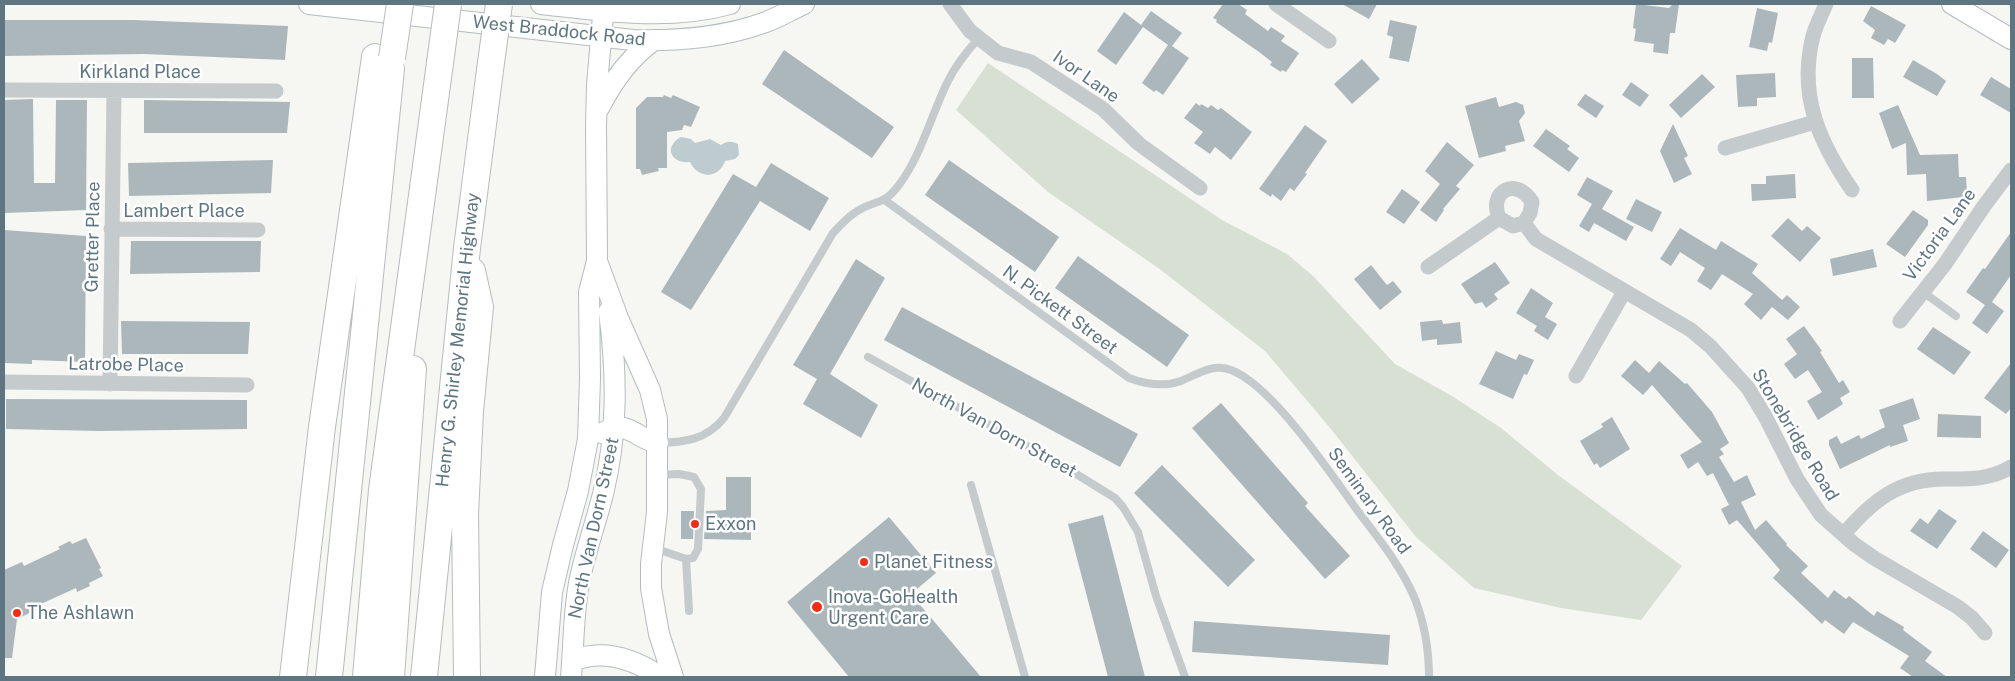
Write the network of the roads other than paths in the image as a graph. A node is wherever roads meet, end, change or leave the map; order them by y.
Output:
1 (309, 4) edge
2 (382, 4) edge
3 (400, 4) edge
4 (448, 4) edge
5 (498, 4) edge
6 (541, 4) edge
7 (730, 4) edge
8 (804, 4) edge
9 (950, 4) edge
10 (1276, 4) edge
11 (1826, 4) edge
12 (1952, 4) edge
13 (604, 7) edge
14 (602, 36) junction
15 (979, 38) junction
16 (2011, 39) edge
17 (654, 40) junction
18 (1330, 41) dead end
19 (384, 58) junction
20 (4, 90) edge
21 (114, 91) junction
22 (276, 91) dead end
23 (597, 112) junction
24 (1815, 122) junction
25 (1724, 148) dead end
26 (428, 150) junction
27 (2011, 170) edge
28 (1200, 188) dead end
29 (1852, 190) dead end
30 (886, 200) junction
31 (1499, 218) junction
32 (1524, 223) junction
33 (111, 229) junction
34 (258, 230) dead end
35 (467, 248) junction
36 (597, 261) junction
37 (1428, 267) dead end
38 (1624, 292) junction
39 (1923, 292) junction
40 (1956, 316) dead end
41 (1900, 321) dead end
42 (868, 357) dead end
43 (1234, 371) joint
44 (1576, 376) dead end
45 (4, 382) edge
46 (110, 384) junction
47 (247, 385) dead end
48 (614, 428) junction
49 (588, 439) junction
50 (658, 443) junction
51 (2011, 467) edge
52 (657, 475) junction
53 (971, 485) dead end
54 (1844, 534) junction
55 (652, 547) junction
56 (686, 559) junction
57 (689, 611) dead end
58 (1985, 633) dead end
59 (545, 668) edge
60 (571, 669) edge
61 (293, 677) edge
62 (329, 677) edge
63 (366, 677) edge
64 (391, 677) edge
65 (424, 677) edge
66 (466, 677) edge
67 (635, 677) edge
68 (661, 677) edge
69 (672, 677) edge
70 (1025, 677) edge
71 (1185, 677) edge
72 (1429, 677) edge

1 - 14 main road, West Braddock Road
2 - 19 highway
3 - 19 highway, bridge
4 - 26 highway, bridge
5 - 35 highway, Henry G. Shirley Memorial Highway, bridge
6 - 13 main road, West Braddock Road
7 - 13 main road, West Braddock Road
8 - 17 main road, West Braddock Road
9 - 15 street, Ivor Lane
10 - 18 street
11 - 24 street
12 - 16 main road
13 - 14 main road, North Van Dorn Street
14 - 17 main road, West Braddock Road
14 - 23 main road, North Van Dorn Street
15 - 28 street, Ivor Lane
15 - 30 lane
17 - 23 main road
19 - 61 highway
19 - 62 highway
20 - 21 street, Kirkland Place
21 - 22 street, Kirkland Place
21 - 33 street, Gretter Place
23 - 36 main road, North Van Dorn Street
24 - 25 street
24 - 29 street
26 - 63 highway
26 - 64 highway
27 - 39 street, Victoria Lane
30 - 43 lane, N. Pickett Street
30 - 50 lane
31 - 32 street
31 - 32 street
31 - 37 street
32 - 38 street, Stonebridge Road
33 - 34 street, Lambert Place
33 - 46 street, Gretter Place
35 - 65 highway, Henry G. Shirley Memorial Highway
35 - 66 highway
36 - 48 main road, North Van Dorn Street
36 - 49 main road, North Van Dorn Street
36 - 50 main road
38 - 44 street
38 - 54 street, Stonebridge Road
39 - 40 lane
39 - 41 street, Victoria Lane
42 - 71 lane, North Van Dorn Street
43 - 72 lane, Seminary Road
45 - 46 street, Latrobe Place
46 - 47 street, Latrobe Place
48 - 49 main road
48 - 50 main road
48 - 60 main road, North Van Dorn Street
49 - 59 main road, North Van Dorn Street
50 - 52 main road
51 - 54 street
52 - 55 main road
52 - 56 lane
53 - 70 lane
54 - 58 street, Stonebridge Road
55 - 56 lane
55 - 69 main road
56 - 57 lane
59 - 60 main road
60 - 67 main road
60 - 68 main road

